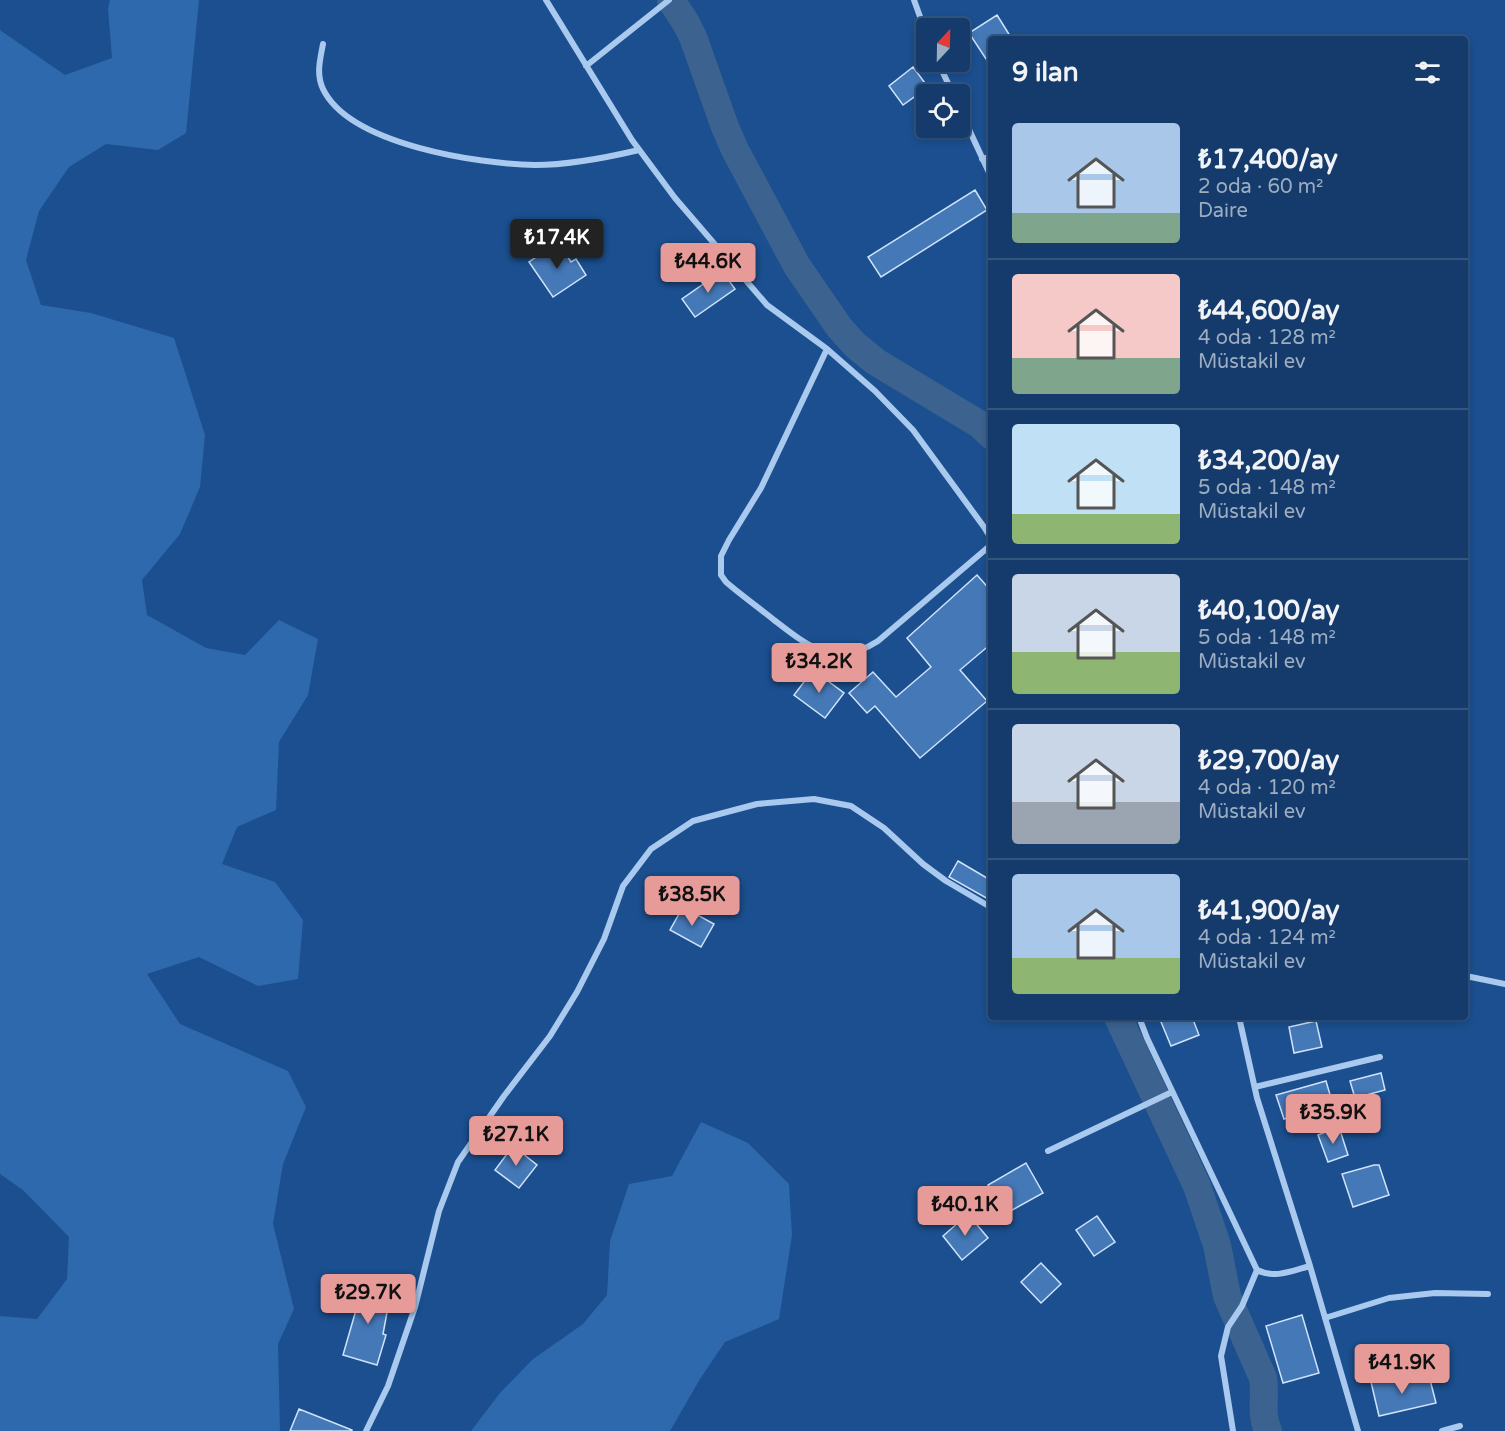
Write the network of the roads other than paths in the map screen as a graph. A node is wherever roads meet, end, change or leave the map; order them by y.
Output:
1 (546, 0) edge
2 (669, 0) edge
3 (914, 0) edge
4 (920, 18) edge
5 (323, 44) dead end
6 (586, 66) junction
7 (970, 132) edge
8 (639, 150) junction
9 (988, 157) edge
10 (982, 159) junction
11 (988, 171) edge
12 (827, 349) junction
13 (988, 534) edge
14 (988, 545) edge
15 (988, 906) edge
16 (1468, 976) edge
17 (1505, 984) edge
18 (1140, 1020) edge
19 (1240, 1020) edge
20 (1380, 1057) dead end
21 (1255, 1087) junction
22 (1172, 1092) junction
23 (1048, 1151) dead end
24 (1310, 1266) junction
25 (1257, 1270) junction
26 (1488, 1294) dead end
27 (1325, 1318) junction
28 (1460, 1426) dead end
29 (366, 1431) edge
30 (1233, 1431) edge
31 (1358, 1431) edge
32 (1442, 1431) edge

1 - 6 street
2 - 6 street
3 - 4 street
5 - 8 street
6 - 8 street
7 - 10 street
8 - 12 street
9 - 10 street
10 - 11 street
12 - 13 street
12 - 14 street
15 - 29 street
16 - 17 street
18 - 22 street
19 - 21 street
20 - 21 street
21 - 24 street
22 - 23 street
22 - 25 street
24 - 25 street
24 - 27 street
25 - 30 street
26 - 27 street
27 - 31 street
28 - 32 street

